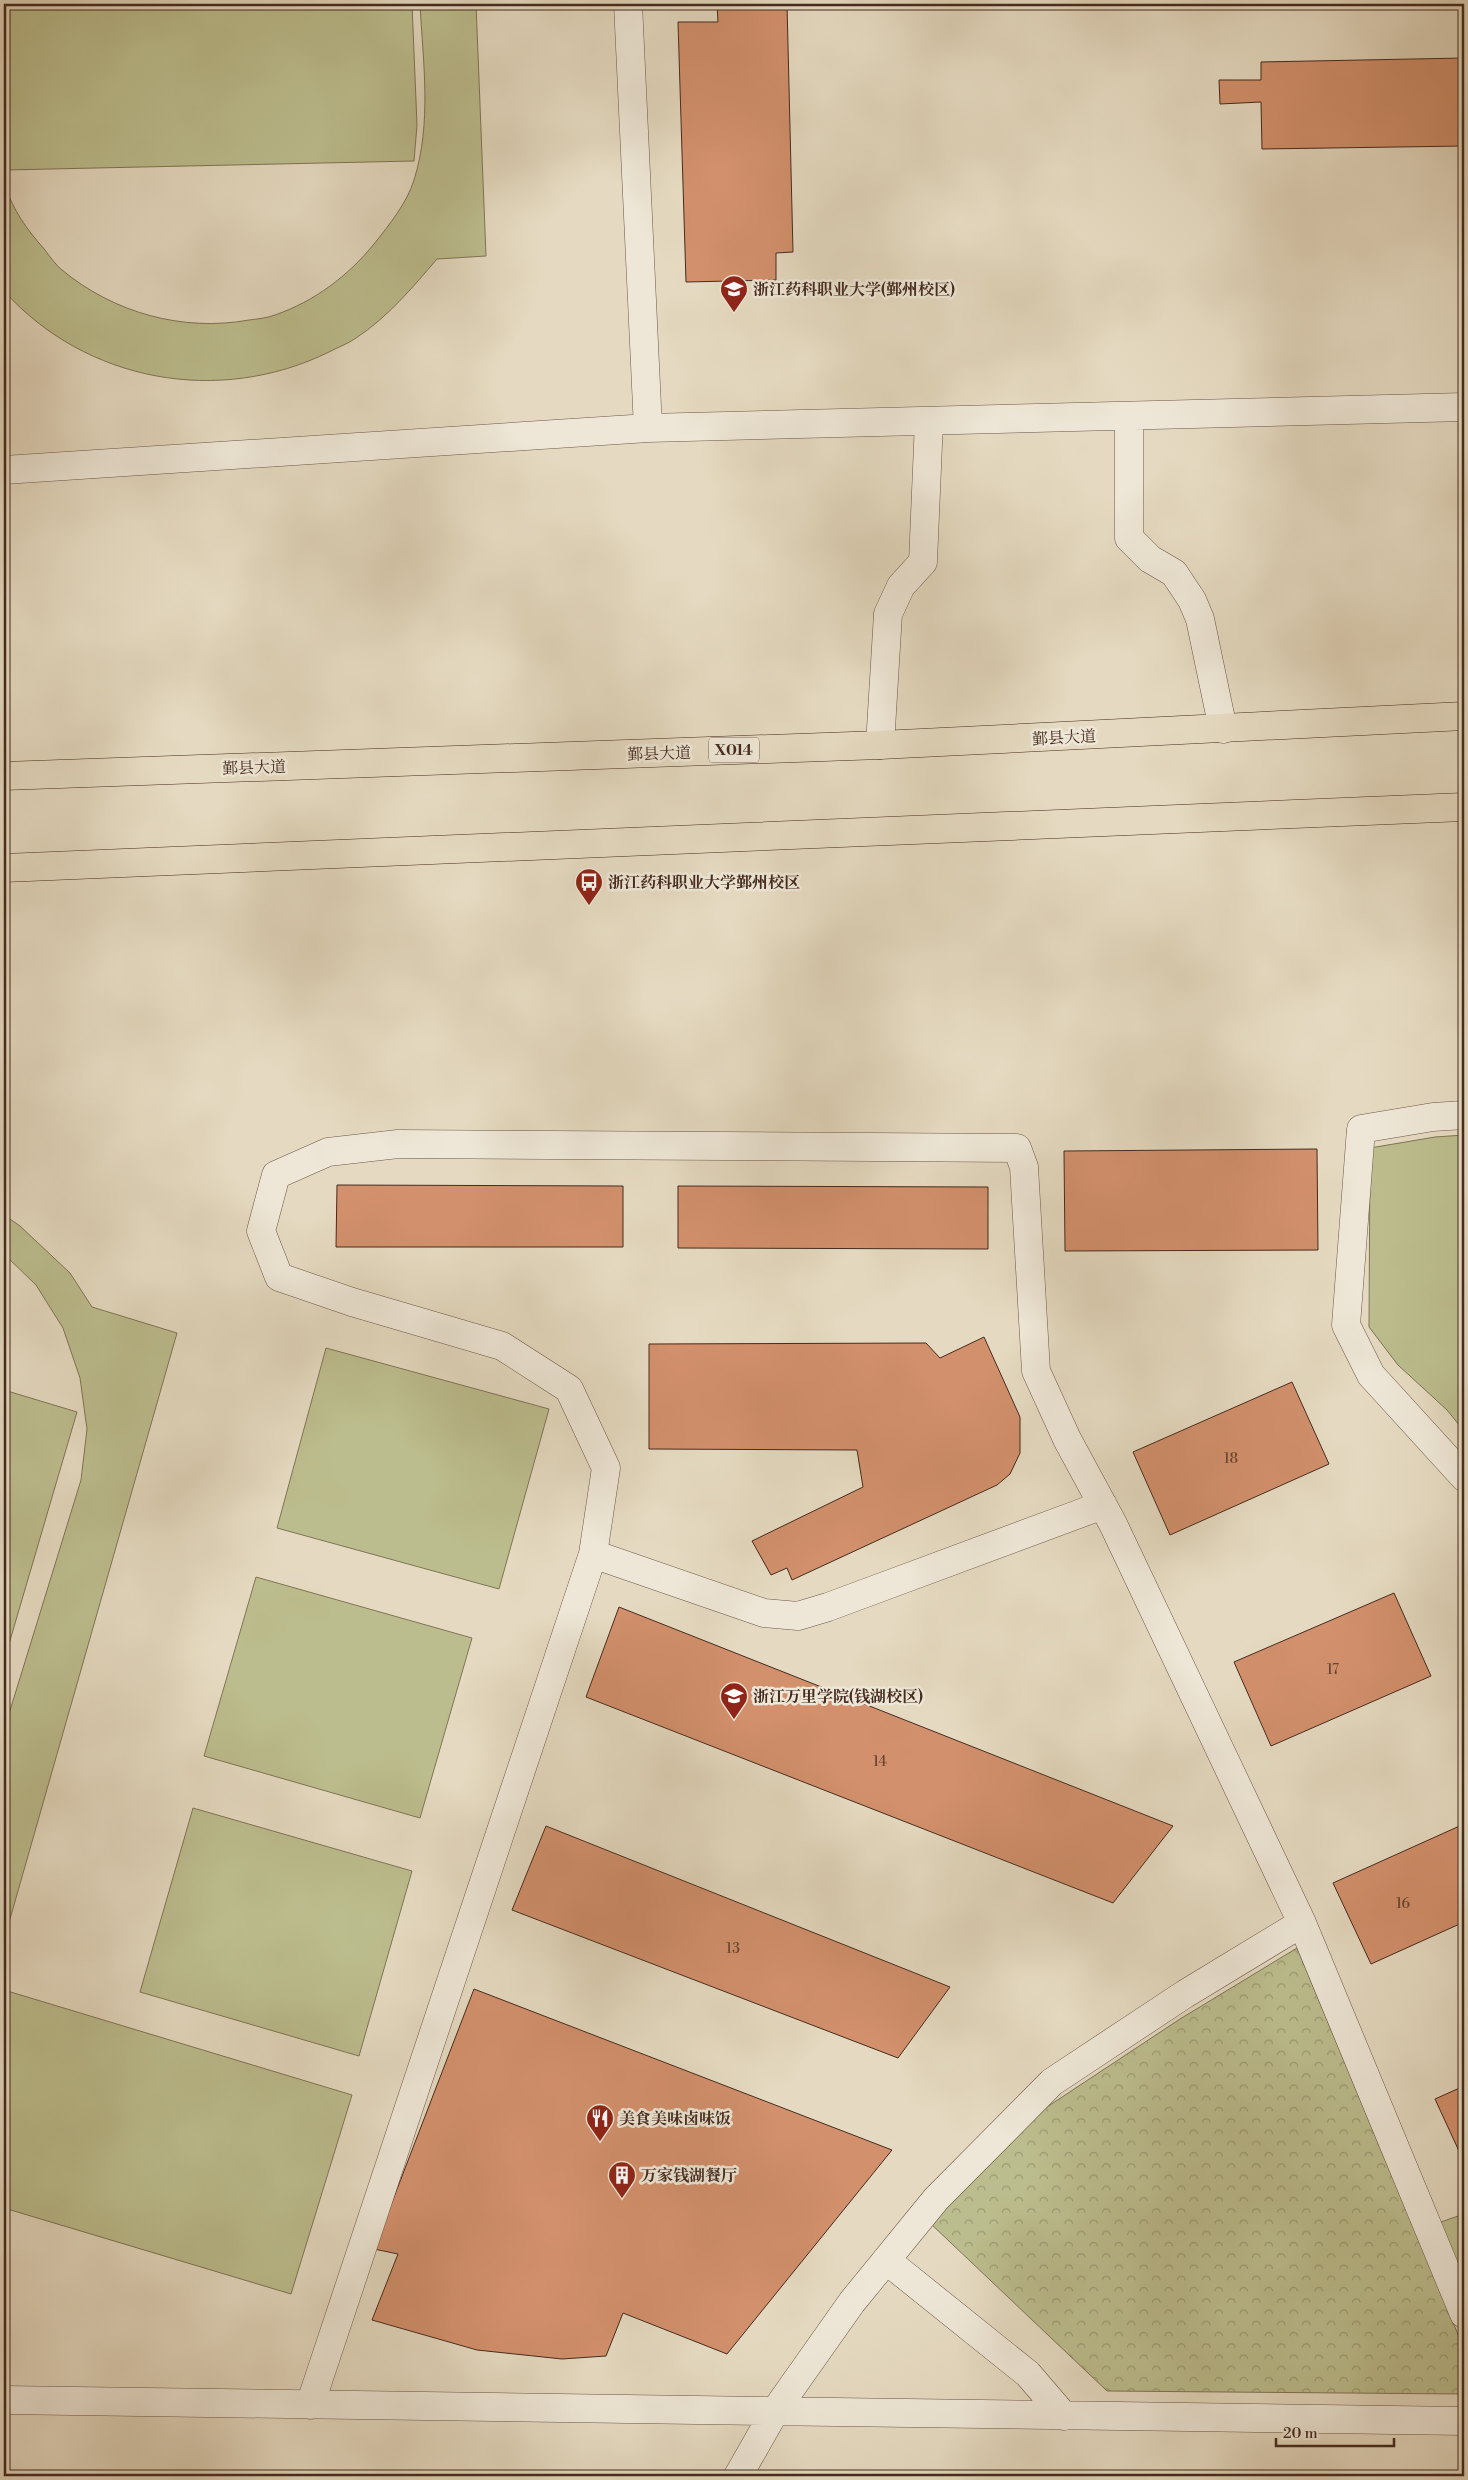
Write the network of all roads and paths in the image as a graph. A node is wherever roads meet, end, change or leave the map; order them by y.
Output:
1 (628, 4) edge
2 (1464, 407) edge
3 (1129, 416) junction
4 (929, 421) junction
5 (648, 428) junction
6 (4, 470) edge
7 (1464, 716) edge
8 (1223, 729) junction
9 (880, 745) junction
10 (4, 776) edge
11 (1464, 807) edge
12 (4, 868) edge
13 (1464, 1115) edge
14 (1464, 1477) edge
15 (1103, 1505) junction
16 (593, 1554) junction
17 (1302, 1923) junction
18 (886, 2260) junction
19 (1464, 2314) edge
20 (4, 2400) edge
21 (310, 2404) junction
22 (775, 2411) junction
23 (1064, 2416) junction
24 (1464, 2422) edge
25 (738, 2476) edge

1 - 5 lane
2 - 3 lane
3 - 4 lane
3 - 8 lane
4 - 5 lane
4 - 9 lane
5 - 6 lane
7 - 8 main road, 鄞县大道 / X014
8 - 9 main road, 鄞县大道 / X014
9 - 10 main road, 鄞县大道 / X014
11 - 12 main road
13 - 14 lane
15 - 16 lane
15 - 16 lane
15 - 17 lane
16 - 21 lane
17 - 18 lane
17 - 19 lane
18 - 22 lane
18 - 23 lane
20 - 21 lane
21 - 22 lane
22 - 23 lane
22 - 25 lane
23 - 24 lane

